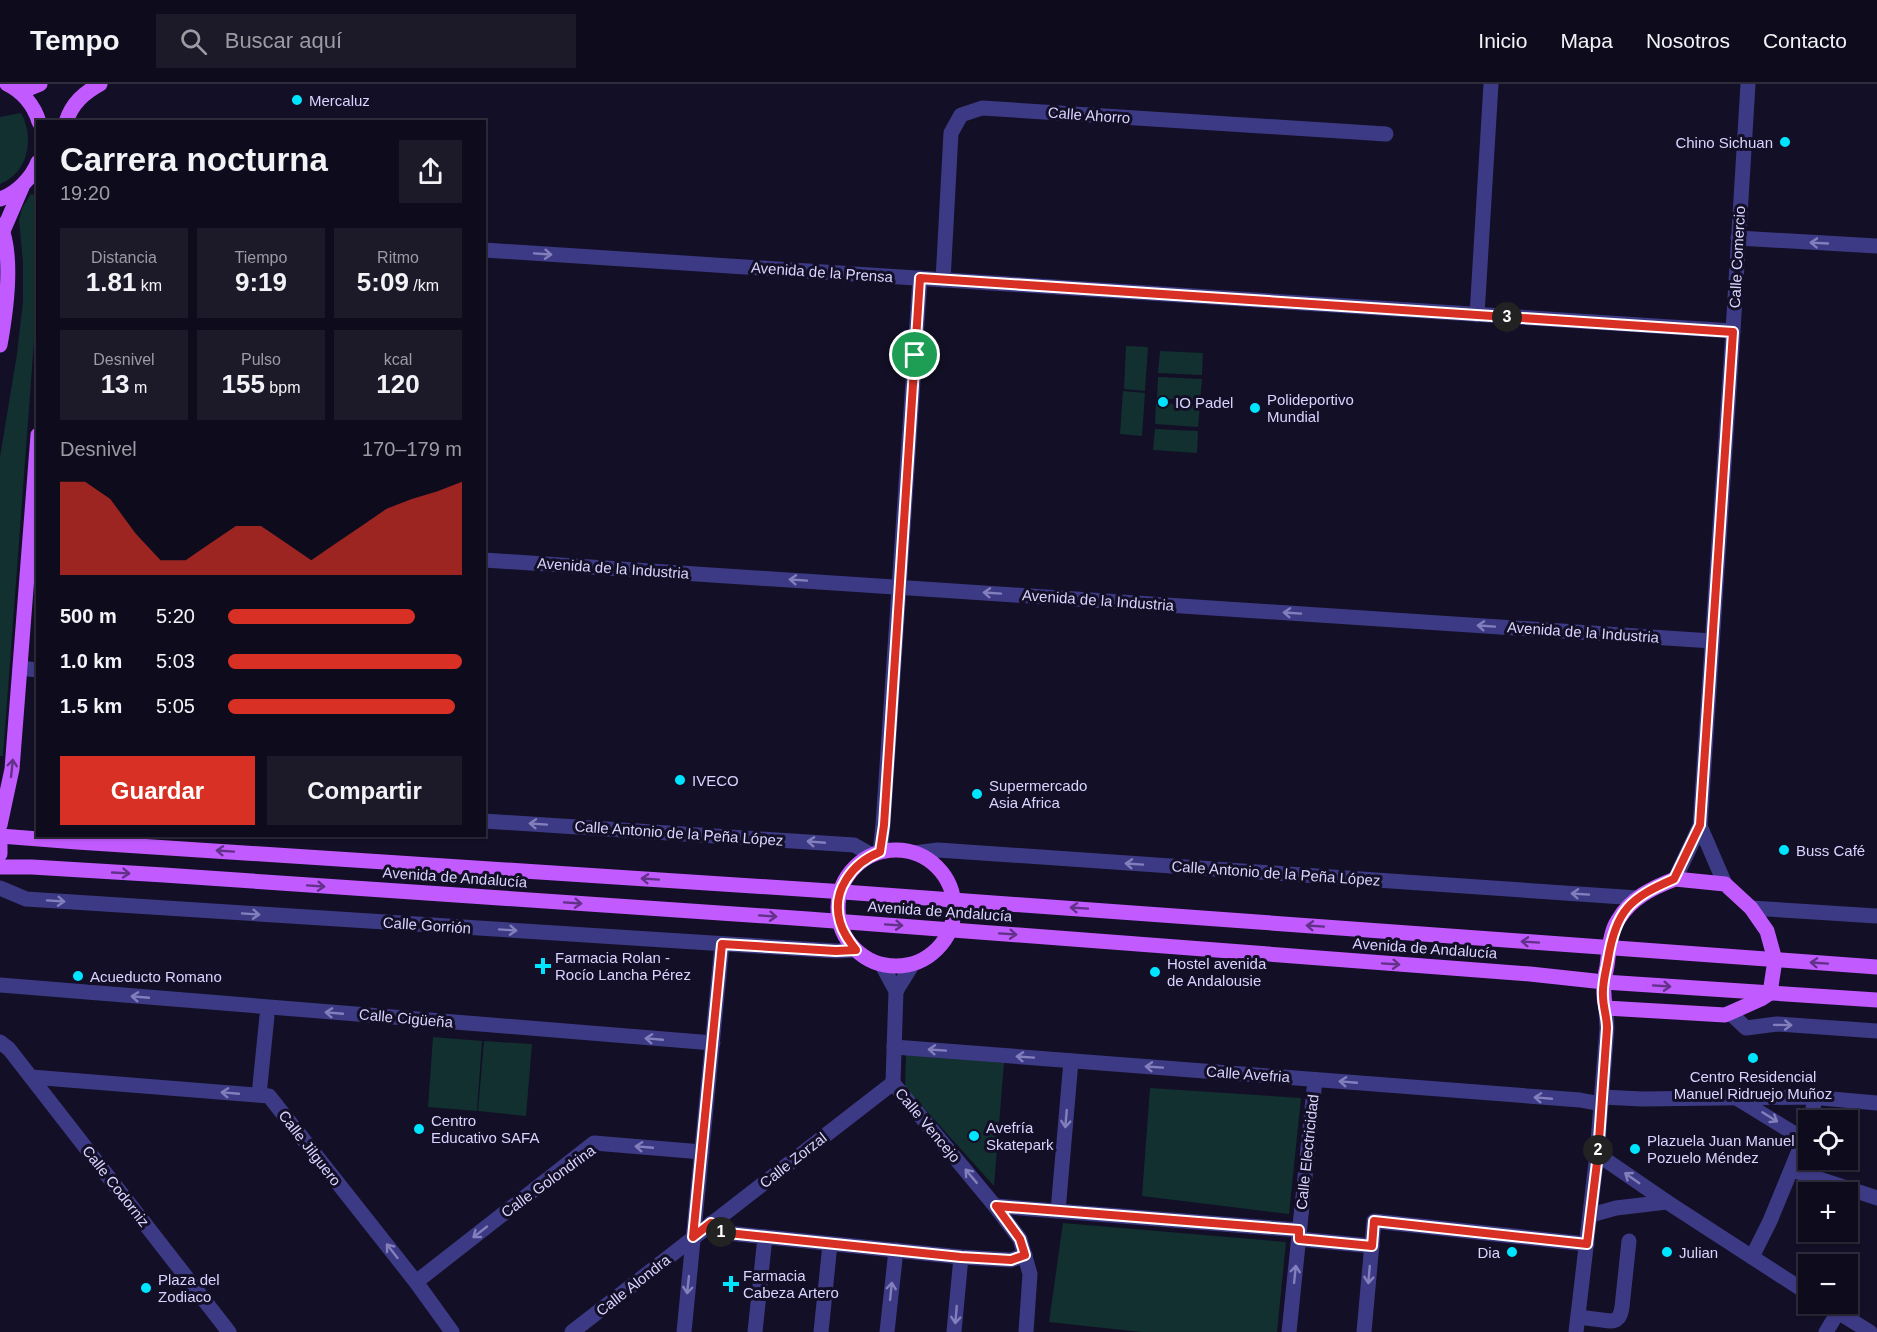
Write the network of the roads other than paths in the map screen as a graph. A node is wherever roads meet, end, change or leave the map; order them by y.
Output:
1 (40, 84) edge
2 (100, 84) edge
3 (1491, 84) edge
4 (1748, 84) edge
5 (13, 88) edge
6 (38, 120) edge
7 (67, 120) edge
8 (1386, 134) dead end
9 (36, 169) edge
10 (23, 186) junction
11 (0, 199) edge
12 (1, 228) edge
13 (1738, 238) junction
14 (1877, 246) edge
15 (486, 250) edge
16 (920, 278) junction
17 (943, 280) junction
18 (1477, 315) junction
19 (1733, 332) junction
20 (0, 345) edge
21 (36, 483) edge
22 (34, 531) edge
23 (486, 560) edge
24 (901, 587) junction
25 (1712, 641) junction
26 (20, 668) junction
27 (36, 670) edge
28 (486, 821) edge
29 (0, 825) edge
30 (1700, 825) junction
31 (0, 836) edge
32 (0, 844) edge
33 (914, 853) junction
34 (0, 854) edge
35 (876, 854) junction
36 (0, 867) edge
37 (1674, 879) junction
38 (1725, 884) junction
39 (0, 888) edge
40 (840, 891) junction
41 (1638, 898) junction
42 (954, 899) junction
43 (1751, 908) junction
44 (1877, 916) edge
45 (839, 921) junction
46 (950, 930) junction
47 (722, 944) junction
48 (1610, 948) junction
49 (856, 950) junction
50 (1775, 960) junction
51 (882, 965) junction
52 (912, 965) junction
53 (1877, 967) edge
54 (1604, 982) junction
55 (0, 986) edge
56 (896, 991) junction
57 (1770, 993) junction
58 (1877, 1000) edge
59 (1606, 1008) junction
60 (1638, 1009) junction
61 (1730, 1013) junction
62 (267, 1016) dead end
63 (1607, 1028) junction
64 (1877, 1031) edge
65 (0, 1042) edge
66 (713, 1043) junction
67 (894, 1047) junction
68 (1071, 1061) junction
69 (31, 1077) junction
70 (1315, 1080) junction
71 (893, 1083) junction
72 (259, 1095) junction
73 (1735, 1097) junction
74 (1815, 1097) junction
75 (1601, 1101) junction
76 (1877, 1103) edge
77 (1813, 1110) edge
78 (1798, 1128) edge
79 (702, 1152) junction
80 (1598, 1154) junction
81 (1798, 1154) edge
82 (1792, 1170) junction
83 (1877, 1198) edge
84 (1667, 1202) junction
85 (996, 1206) junction
86 (1058, 1211) junction
87 (1591, 1215) junction
88 (711, 1223) junction
89 (1299, 1235) junction
90 (693, 1237) junction
91 (765, 1237) junction
92 (1629, 1241) dead end
93 (830, 1244) junction
94 (1587, 1244) junction
95 (1372, 1246) junction
96 (896, 1250) junction
97 (961, 1257) junction
98 (1752, 1257) junction
99 (1018, 1258) junction
100 (416, 1282) junction
101 (1798, 1287) edge
102 (1830, 1314) edge
103 (1842, 1314) edge
104 (1577, 1324) edge
105 (229, 1332) edge
106 (452, 1332) edge
107 (572, 1332) edge
108 (684, 1332) edge
109 (755, 1332) edge
110 (822, 1332) edge
111 (887, 1332) edge
112 (954, 1332) edge
113 (1026, 1332) edge
114 (1289, 1332) edge
115 (1364, 1332) edge
116 (1826, 1332) edge
117 (1870, 1332) edge

1 - 5 main road
2 - 7 main road
3 - 18 street
4 - 13 street, Calle Comercio
5 - 6 main road
8 - 17 street, Calle Ahorro
9 - 10 main road
10 - 11 main road
10 - 12 main road
12 - 20 main road
14 -> 13 street
13 - 19 street, Calle Comercio
15 -> 16 street, Avenida de la Prensa
16 - 17 street, Avenida de la Prensa
16 - 24 street
17 - 18 street, Avenida de la Prensa
18 - 19 street, Avenida de la Prensa
19 - 25 street, Calle Comercio
21 - 22 main road
22 - 26 main road
24 -> 23 street, Avenida de la Industria
25 -> 24 street, Avenida de la Industria
24 - 35 street
25 - 30 street, Calle Comercio
26 - 27 street
29 -> 26 main road
35 -> 28 street, Calle Antonio de la Peña López
30 - 37 street
30 - 38 street
40 -> 31 main road, Avenida de Andalucía
32 - 34 main road
33 - 35 main road
41 -> 33 street, Calle Antonio de la Peña López
33 - 42 main road
35 - 40 main road
36 -> 45 main road, Avenida de Andalucía
37 - 38 main road
37 - 41 main road
38 - 43 main road
39 -> 47 street, Calle Gorrión
40 - 42 main road, Avenida de Andalucía
40 - 45 main road
41 - 48 main road
42 - 46 main road
48 -> 42 main road, Avenida de Andalucía
43 - 44 street
43 - 50 main road
45 -> 46 main road, Avenida de Andalucía
45 - 49 main road
46 - 52 main road
46 -> 54 main road, Avenida de Andalucía
47 - 49 street, Calle Gorrión
47 - 66 street
48 - 50 main road, Avenida de Andalucía
48 - 54 main road
49 - 51 main road
53 -> 50 main road, Avenida de Andalucía
50 - 57 main road
51 - 52 main road
51 - 56 street
52 - 56 street
54 -> 57 main road, Avenida de Andalucía
54 - 59 main road
66 -> 55 street, Calle Cigüeña
56 - 67 street, Calle Vencejo
57 - 58 main road, Avenida de Andalucía
57 - 61 main road
59 - 60 main road
59 - 63 street
60 - 61 main road
60 - 63 street
61 -> 64 street
62 - 72 street
63 - 75 street
65 - 69 street, Calle Codorniz
66 - 79 street
68 -> 67 street, Calle Avefria
67 - 71 street, Calle Vencejo
70 -> 68 street, Calle Avefria
68 -> 86 street
72 -> 69 street
69 - 105 street, Calle Codorniz
75 -> 70 street, Calle Avefria
70 - 89 street, Calle Electricidad
85 -> 71 street, Calle Vencejo
71 - 88 street, Calle Zorzal
100 -> 72 street, Calle Jilguero
73 - 74 street, Calle Avefria
73 - 75 street, Calle Avefria
73 -> 78 street
74 - 76 street, Calle Avefria
74 - 77 street
75 - 80 street
79 - 90 street
79 -> 100 street, Calle Golondrina
84 -> 80 street
80 - 87 street
81 - 82 street
82 - 83 street
82 - 98 street
84 - 87 street
84 - 98 street
85 - 86 street
85 - 99 street, Calle Vencejo
86 - 89 street
87 - 94 street
88 - 90 street, Calle Zorzal
88 - 91 street
89 - 95 street
114 -> 89 street, Calle Electricidad
90 - 107 street, Calle Alondra
90 -> 108 street
91 - 93 street
91 - 109 street
92 - 104 street
93 - 96 street
93 - 110 street
94 - 95 street
94 - 104 street
95 -> 115 street
96 - 97 street
111 -> 96 street
97 - 99 street
97 -> 112 street
98 - 101 street
99 - 113 street, Calle Vencejo
100 - 106 street, Calle Jilguero
102 - 116 street
103 - 117 street

